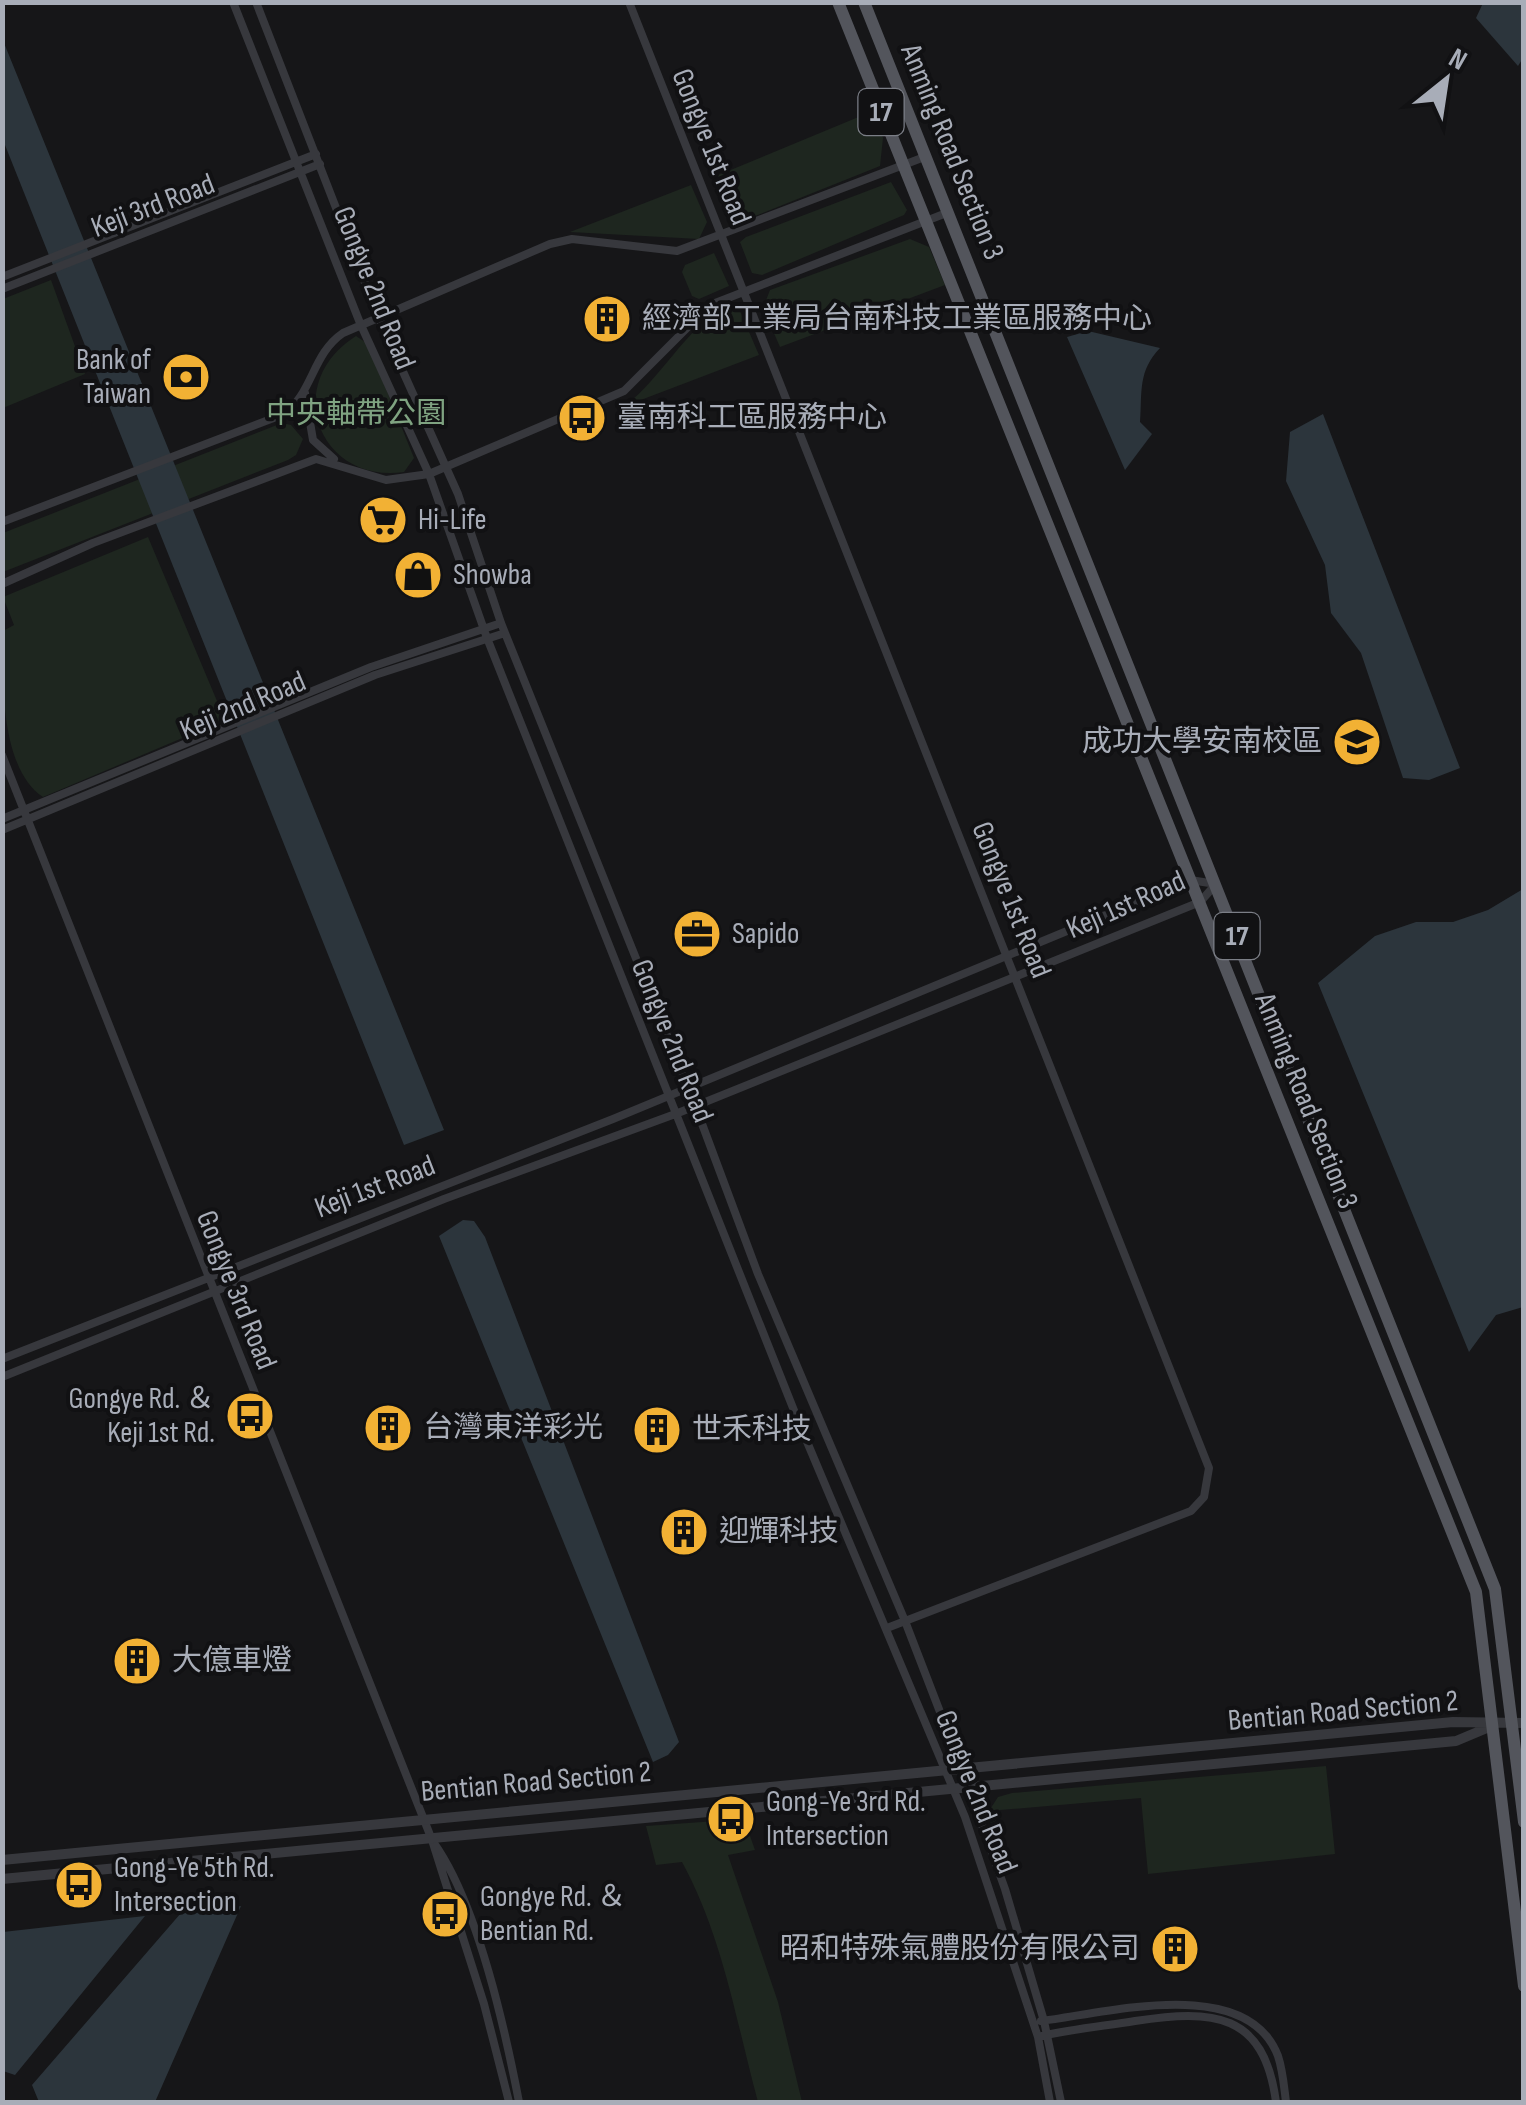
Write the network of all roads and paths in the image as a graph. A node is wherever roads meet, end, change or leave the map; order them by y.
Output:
1 (233, 2) edge
2 (256, 2) edge
3 (629, 2) edge
4 (838, 2) edge
5 (864, 2) edge
6 (316, 154) junction
7 (926, 156) junction
8 (299, 161) junction
9 (320, 164) junction
10 (902, 165) junction
11 (303, 171) junction
12 (950, 212) junction
13 (926, 220) junction
14 (723, 237) junction
15 (2, 278) edge
16 (2, 289) edge
17 (747, 292) junction
18 (378, 316) junction
19 (360, 322) junction
20 (305, 389) junction
21 (446, 466) junction
22 (350, 470) junction
23 (429, 474) junction
24 (2, 522) edge
25 (2, 584) edge
26 (501, 623) junction
27 (505, 633) junction
28 (485, 634) junction
29 (2, 755) edge
30 (27, 815) junction
31 (2, 819) edge
32 (2, 830) edge
33 (1190, 880) junction
34 (1216, 884) junction
35 (1200, 902) junction
36 (1010, 958) junction
37 (1017, 976) junction
38 (688, 1088) junction
39 (670, 1096) junction
40 (696, 1105) junction
41 (678, 1113) junction
42 (206, 1277) junction
43 (213, 1293) junction
44 (2, 1359) edge
45 (2, 1377) edge
46 (905, 1620) junction
47 (887, 1628) junction
48 (1518, 1723) edge
49 (1493, 1726) junction
50 (962, 1769) junction
51 (942, 1771) junction
52 (969, 1788) junction
53 (952, 1790) junction
54 (423, 1818) junction
55 (1524, 1822) edge
56 (432, 1840) junction
57 (2, 1860) edge
58 (2, 1879) edge
59 (1018, 1932) junction
60 (1006, 1935) junction
61 (483, 1961) junction
62 (472, 1964) junction
63 (1524, 1986) edge
64 (486, 1993) junction
65 (1161, 2012) junction
66 (1044, 2020) junction
67 (1034, 2022) junction
68 (1043, 2036) junction
69 (1272, 2046) junction
70 (1263, 2051) junction
71 (509, 2102) edge
72 (519, 2102) edge
73 (1050, 2102) edge
74 (1061, 2102) edge
75 (1276, 2102) edge
76 (1286, 2102) edge

1 - 8 street, Gongye 2nd Road
2 - 6 street, Gongye 2nd Road
3 - 14 street, Gongye 1st Road
4 - 10 main road, Anming Road Section 3 / 17
5 - 7 main road, Anming Road Section 3 / 17
6 - 8 street, Keji 3rd Road
6 - 9 street, Gongye 2nd Road
7 - 10 street
7 - 12 main road, Anming Road Section 3 / 17
8 - 11 street, Gongye 2nd Road
8 - 15 street, Keji 3rd Road
9 - 11 street, Keji 3rd Road
9 - 18 street, Gongye 2nd Road
10 - 13 main road, Anming Road Section 3 / 17
10 - 14 street
11 - 16 street, Keji 3rd Road
11 - 19 street, Gongye 2nd Road
12 - 13 street
12 - 34 main road, Anming Road Section 3 / 17
13 - 17 street
13 - 33 main road, Anming Road Section 3 / 17
14 - 17 street, Gongye 1st Road
14 - 18 street
17 - 21 street
17 - 36 street, Gongye 1st Road
18 - 19 street
18 - 21 street, Gongye 2nd Road
19 - 20 street
19 - 23 street, Gongye 2nd Road
20 - 22 street
20 - 24 street
21 - 23 street
21 - 26 street, Gongye 2nd Road
22 - 23 street
22 - 25 street
23 - 28 street, Gongye 2nd Road
26 - 27 street, Gongye 2nd Road
26 - 28 street, Keji 2nd Road
27 - 28 street, Keji 2nd Road
27 - 38 street, Gongye 2nd Road
28 - 30 street, Keji 2nd Road
28 - 39 street, Gongye 2nd Road
29 - 30 street, Gongye 3rd Road
30 - 31 street, Keji 2nd Road
30 - 32 street, Keji 2nd Road
30 - 42 street, Gongye 3rd Road
33 - 34 street, Keji 1st Road
33 - 35 main road, Anming Road Section 3 / 17
33 - 36 street, Keji 1st Road
34 - 35 street, Keji 1st Road
34 - 48 main road, Anming Road Section 3 / 17
35 - 37 street, Keji 1st Road
35 - 49 main road, Anming Road Section 3 / 17
36 - 37 street, Gongye 1st Road
36 - 38 street, Keji 1st Road
37 - 40 street, Keji 1st Road
37 - 46 street, Gongye 1st Road
38 - 39 street, Keji 1st Road
38 - 40 street, Gongye 2nd Road
39 - 41 street, Gongye 2nd Road
39 - 42 street, Keji 1st Road
40 - 41 street, Keji 1st Road
40 - 46 street, Gongye 2nd Road
41 - 43 street, Keji 1st Road
41 - 47 street, Gongye 2nd Road
42 - 43 street, Gongye 3rd Road
42 - 44 street, Keji 1st Road
43 - 45 street, Keji 1st Road
43 - 54 street, Gongye 3rd Road
46 - 47 street, Gongye 1st Road
46 - 50 street, Gongye 2nd Road
47 - 51 street, Gongye 2nd Road
48 - 49 street
48 - 55 main road, 17
49 - 50 street, Bentian Road Section 2
49 - 52 street, Bentian Road Section 2
49 - 63 main road, 17
50 - 51 street, Bentian Road Section 2
50 - 52 street, Gongye 2nd Road
51 - 53 street, Gongye 2nd Road
51 - 54 street, Bentian Road Section 2
52 - 53 street, Bentian Road Section 2
52 - 59 street, Gongye 2nd Road
53 - 56 street, Bentian Road Section 2
53 - 60 street, Gongye 2nd Road
54 - 56 street, Gongye 3rd Road
54 - 57 street, Bentian Road Section 2
56 - 58 street, Bentian Road Section 2
56 - 61 street, Gongye 3rd Road
56 - 62 street, Gongye 3rd Road
59 - 60 street
59 - 66 street, Gongye 2nd Road
60 - 67 street, Gongye 2nd Road
61 - 62 street
61 - 64 street, Gongye 3rd Road
62 - 64 street, Gongye 3rd Road
64 - 71 street, Gongye 3rd Road
64 - 72 street, Gongye 3rd Road
65 - 66 street
65 - 68 street
65 - 69 street
65 - 70 street
66 - 67 street
66 - 68 street, Gongye 2nd Road
67 - 68 street, Gongye 2nd Road
68 - 73 street, Gongye 2nd Road
68 - 74 street, Gongye 2nd Road
69 - 70 street
69 - 76 street
70 - 75 street

